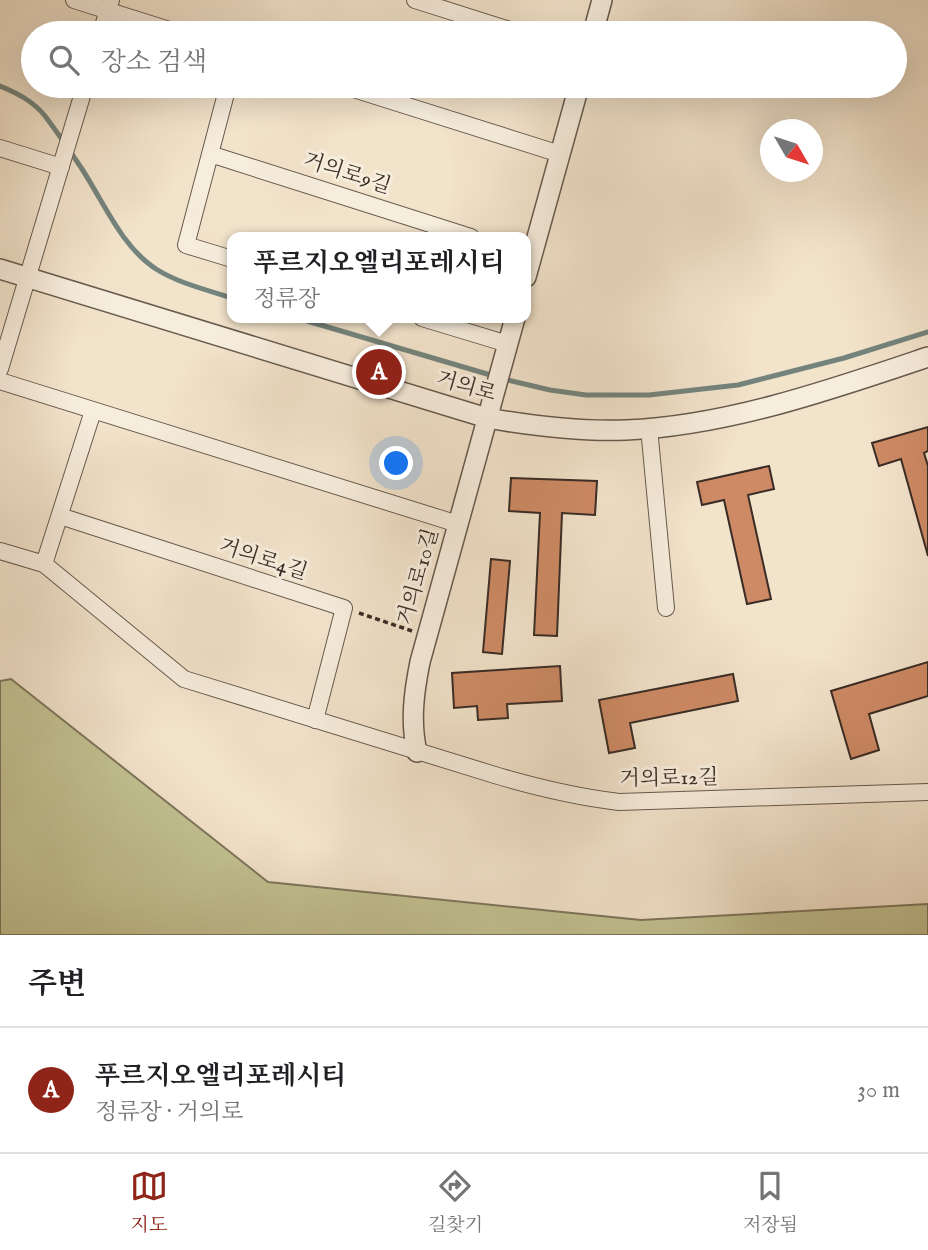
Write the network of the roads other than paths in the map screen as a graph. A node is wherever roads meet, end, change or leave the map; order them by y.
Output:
1 (74, 0) edge
2 (415, 0) edge
3 (602, 0) edge
4 (110, 5) edge
5 (149, 21) edge
6 (481, 21) edge
7 (596, 21) edge
8 (82, 98) edge
9 (225, 98) edge
10 (382, 98) edge
11 (576, 98) edge
12 (0, 148) edge
13 (560, 154) junction
14 (210, 155) junction
15 (61, 167) junction
16 (455, 232) edge
17 (531, 249) edge
18 (227, 257) edge
19 (0, 270) edge
20 (27, 278) junction
21 (435, 323) edge
22 (514, 323) edge
23 (506, 350) junction
24 (928, 357) edge
25 (0, 369) edge
26 (0, 382) edge
27 (93, 411) junction
28 (487, 418) junction
29 (649, 428) junction
30 (60, 516) junction
31 (458, 524) junction
32 (0, 551) edge
33 (44, 564) junction
34 (666, 608) dead end
35 (315, 720) junction
36 (417, 752) junction
37 (928, 792) edge

1 - 4 street
2 - 6 street
3 - 7 street
4 - 5 street
8 - 15 street
9 - 14 street
10 - 13 street
11 - 13 street
12 - 15 street
13 - 17 street
14 - 16 street, 거의로9길
14 - 18 street
15 - 20 street
19 - 20 street, 거의로
20 - 25 street
20 - 28 street, 거의로
21 - 23 street
22 - 23 street
23 - 28 street
24 - 29 street, 거의로
26 - 27 street
27 - 30 street
27 - 31 street
28 - 29 street, 거의로
28 - 31 street, 거의로10길
29 - 34 street
30 - 33 street
30 - 35 street, 거의로4길
31 - 36 street, 거의로10길
32 - 33 street
33 - 35 street
35 - 36 street
36 - 37 street, 거의로12길

